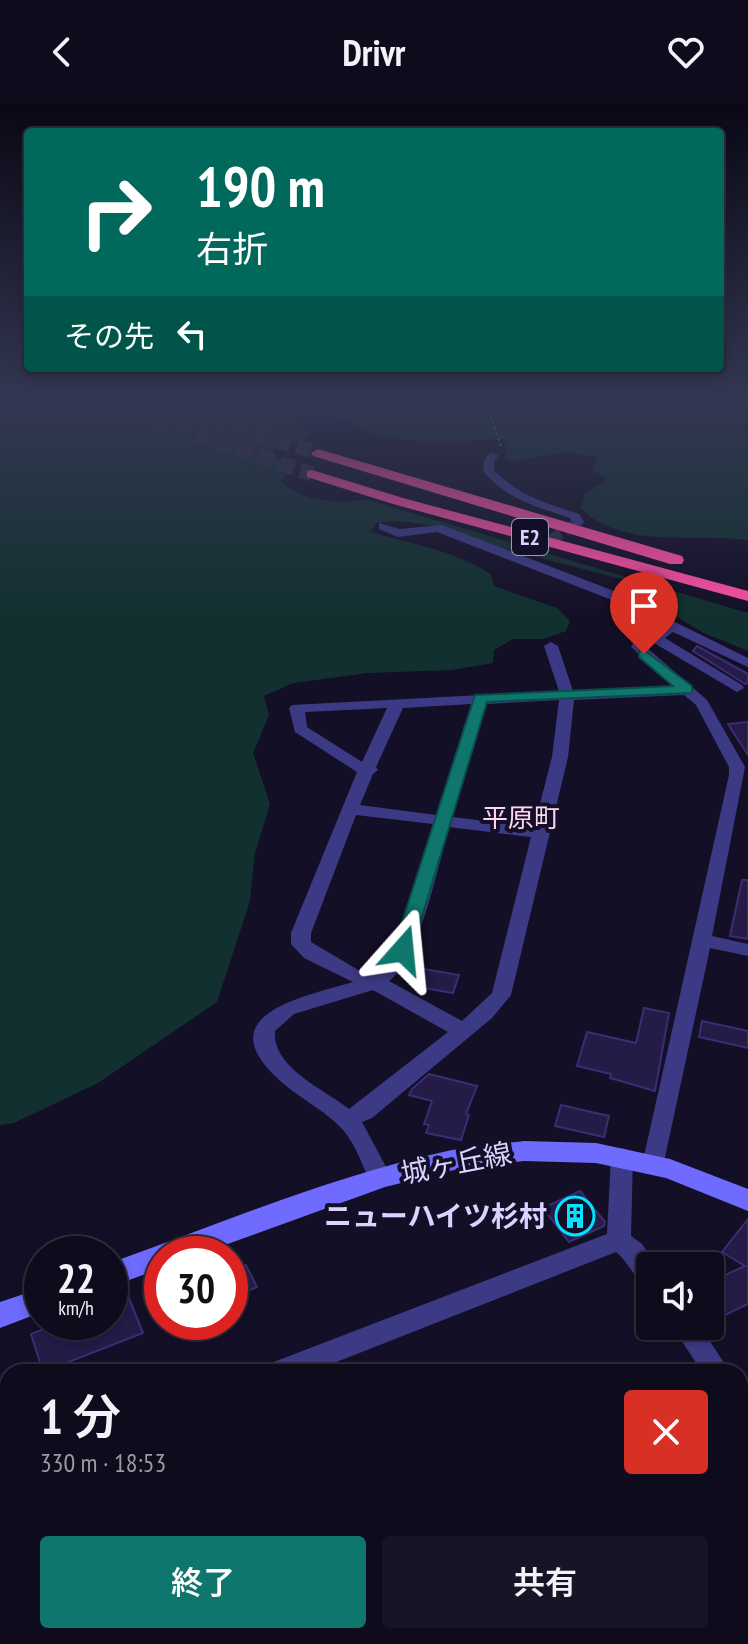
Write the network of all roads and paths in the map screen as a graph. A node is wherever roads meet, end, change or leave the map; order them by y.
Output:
1 (381, 472) edge
2 (489, 472) edge
3 (312, 474) tunnel mouth
4 (578, 522) dead end
5 (383, 526) dead end
6 (533, 551) tunnel mouth
7 (518, 559) junction
8 (748, 581) edge
9 (748, 596) edge
10 (672, 626) junction
11 (656, 638) junction
12 (551, 646) dead end
13 (748, 663) edge
14 (737, 688) dead end
15 (687, 690) junction
16 (567, 694) junction
17 (480, 698) junction
18 (395, 702) junction
19 (370, 770) junction
20 (352, 809) junction
21 (445, 820) junction
22 (540, 833) junction
23 (704, 940) junction
24 (748, 950) edge
25 (373, 981) junction
26 (463, 1031) junction
27 (347, 1120) junction
28 (622, 1157) junction
29 (654, 1165) junction
30 (380, 1178) junction
31 (748, 1200) edge
32 (219, 1236) edge
33 (619, 1240) junction
34 (636, 1255) edge
35 (24, 1306) edge
36 (0, 1315) edge
37 (695, 1340) edge
38 (301, 1364) edge
39 (711, 1364) edge

1 - 8 highway, E2
2 - 4 street
3 - 9 highway, E2
5 - 7 street
6 - 7 street
7 - 10 street
10 - 11 street
10 - 13 street
11 - 14 street
11 - 15 street
12 - 16 street
15 - 16 street
15 - 23 street
16 - 17 street
16 - 22 street
17 - 18 street
17 - 21 street
18 - 19 street
18 - 19 street
19 - 20 street
20 - 21 street
20 - 25 street
21 - 22 street
21 - 25 street
22 - 26 street
23 - 24 street
23 - 29 street
25 - 26 street
25 - 27 street
26 - 27 street
27 - 30 street
28 - 29 street, 城ヶ丘線
28 - 30 street, 城ヶ丘線
28 - 33 street
29 - 31 street, 城ヶ丘線
30 - 32 street, 城ヶ丘線
33 - 34 street
33 - 38 street
35 - 36 street
37 - 39 street

